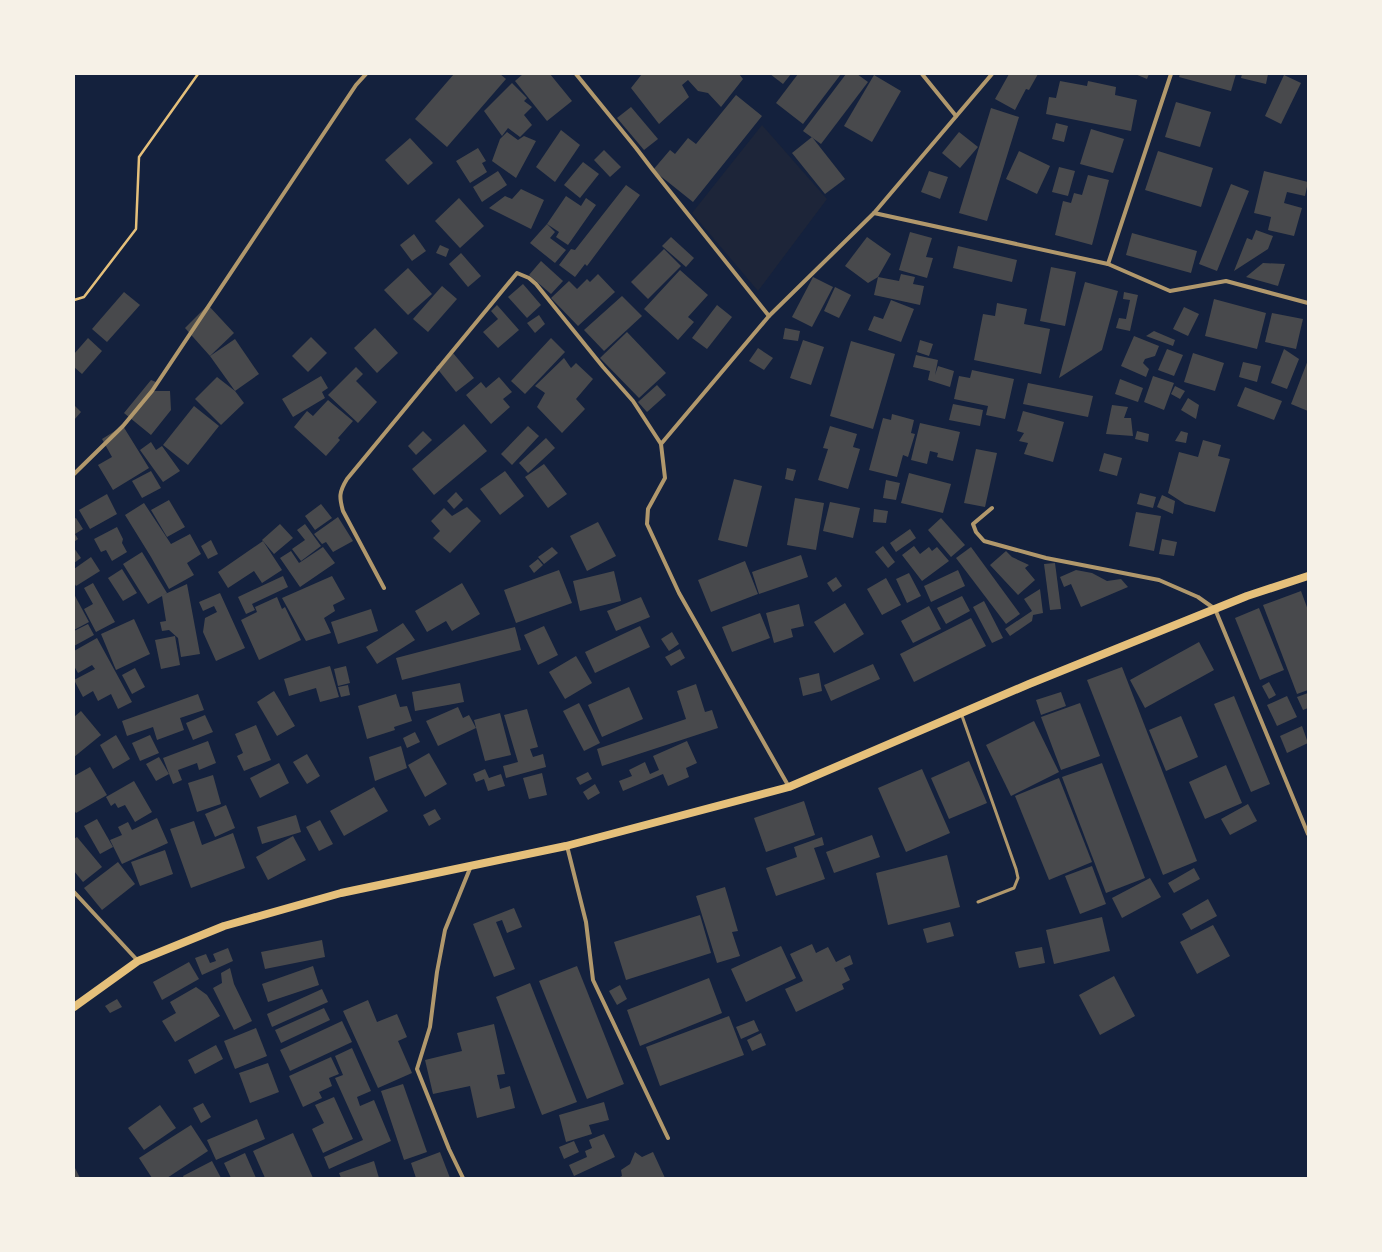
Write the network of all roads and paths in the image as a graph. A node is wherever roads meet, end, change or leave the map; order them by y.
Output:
1 (198, 74) edge
2 (366, 74) edge
3 (576, 74) edge
4 (922, 74) edge
5 (992, 74) edge
6 (1171, 74) edge
7 (956, 116) junction
8 (874, 212) junction
9 (1108, 264) junction
10 (74, 300) edge
11 (1308, 303) edge
12 (769, 316) junction
13 (661, 444) junction
14 (74, 474) edge
15 (992, 508) dead end
16 (1308, 576) edge
17 (384, 588) dead end
18 (1215, 609) junction
19 (961, 713) junction
20 (789, 787) junction
21 (1308, 834) edge
22 (566, 846) junction
23 (471, 865) junction
24 (74, 892) edge
25 (978, 902) dead end
26 (138, 961) junction
27 (74, 1007) edge
28 (668, 1138) dead end
29 (463, 1178) edge

1 - 10 path
2 - 14 street
3 - 12 street
4 - 7 street
5 - 7 street
6 - 9 street
7 - 8 street
8 - 9 street
8 - 12 street
9 - 11 street
12 - 13 street
13 - 17 street
13 - 20 street
15 - 18 street
16 - 18 main road
18 - 19 main road
18 - 21 street
19 - 20 main road
19 - 25 lane
20 - 22 main road
22 - 23 main road
22 - 28 street
23 - 26 main road
23 - 29 street
24 - 26 street
26 - 27 main road

